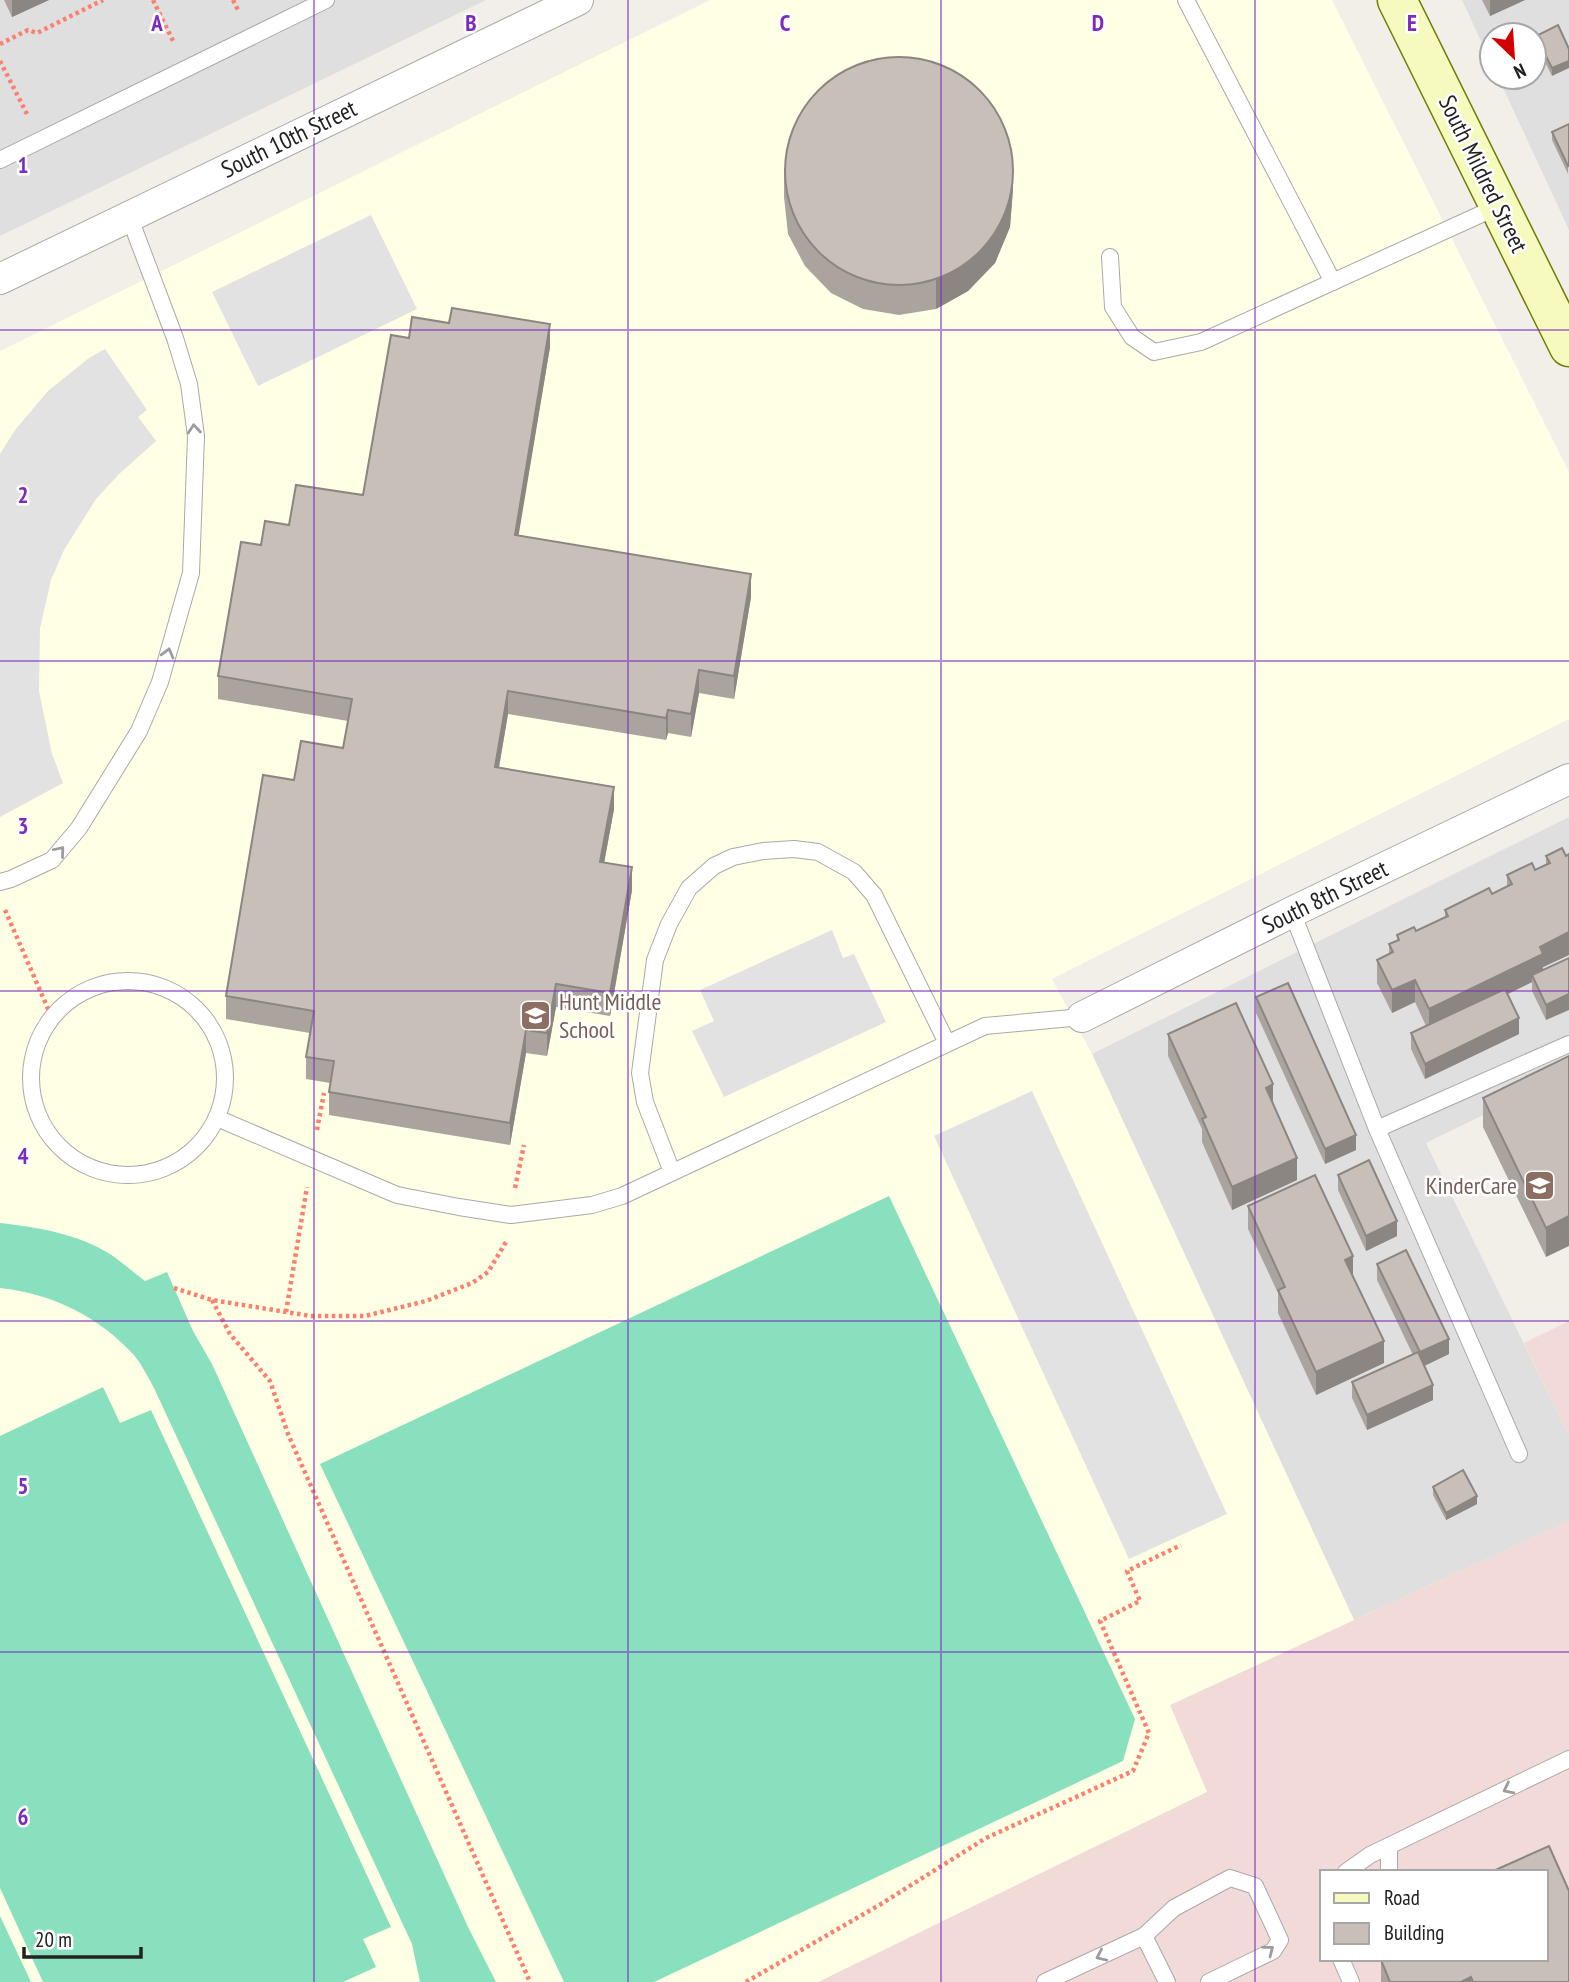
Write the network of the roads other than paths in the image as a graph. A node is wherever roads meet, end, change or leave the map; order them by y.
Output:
1 (326, 0) edge
2 (578, 0) edge
3 (1186, 0) edge
4 (1397, 0) edge
5 (0, 160) edge
6 (1499, 206) junction
7 (130, 216) junction
8 (1110, 257) dead end
9 (0, 279) edge
10 (1333, 282) junction
11 (1569, 347) edge
12 (1569, 779) edge
13 (0, 882) edge
14 (1292, 912) junction
15 (1082, 1017) joint
16 (947, 1043) junction
17 (1569, 1044) edge
18 (217, 1118) junction
19 (1377, 1129) junction
20 (672, 1172) junction
21 (1519, 1454) dead end
22 (1569, 1759) edge
23 (1389, 1846) junction
24 (1368, 1865) edge
25 (1349, 1870) edge
26 (1389, 1870) edge
27 (1144, 1936) junction
28 (1342, 1961) edge
29 (1045, 1982) edge
30 (1167, 1982) edge
31 (1209, 1982) edge
32 (1351, 1982) edge

1 - 5 lane
2 - 7 street, South 10th Street
3 - 10 lane
4 - 6 main road, South Mildred Street
6 - 10 lane
6 - 11 main road, South Mildred Street
7 - 9 street, South 10th Street
13 -> 7 lane
8 - 10 lane
12 - 14 street, South 8th Street
14 - 15 street, South 8th Street
14 - 19 lane
15 - 16 lane
16 - 20 lane
16 - 20 lane
17 - 19 lane
18 - 18 lane
18 - 20 lane
19 - 21 lane
22 -> 23 lane
23 - 24 lane
23 - 26 lane
24 - 25 lane
27 -> 29 lane
27 - 30 lane
31 -> 27 lane
28 - 32 lane

